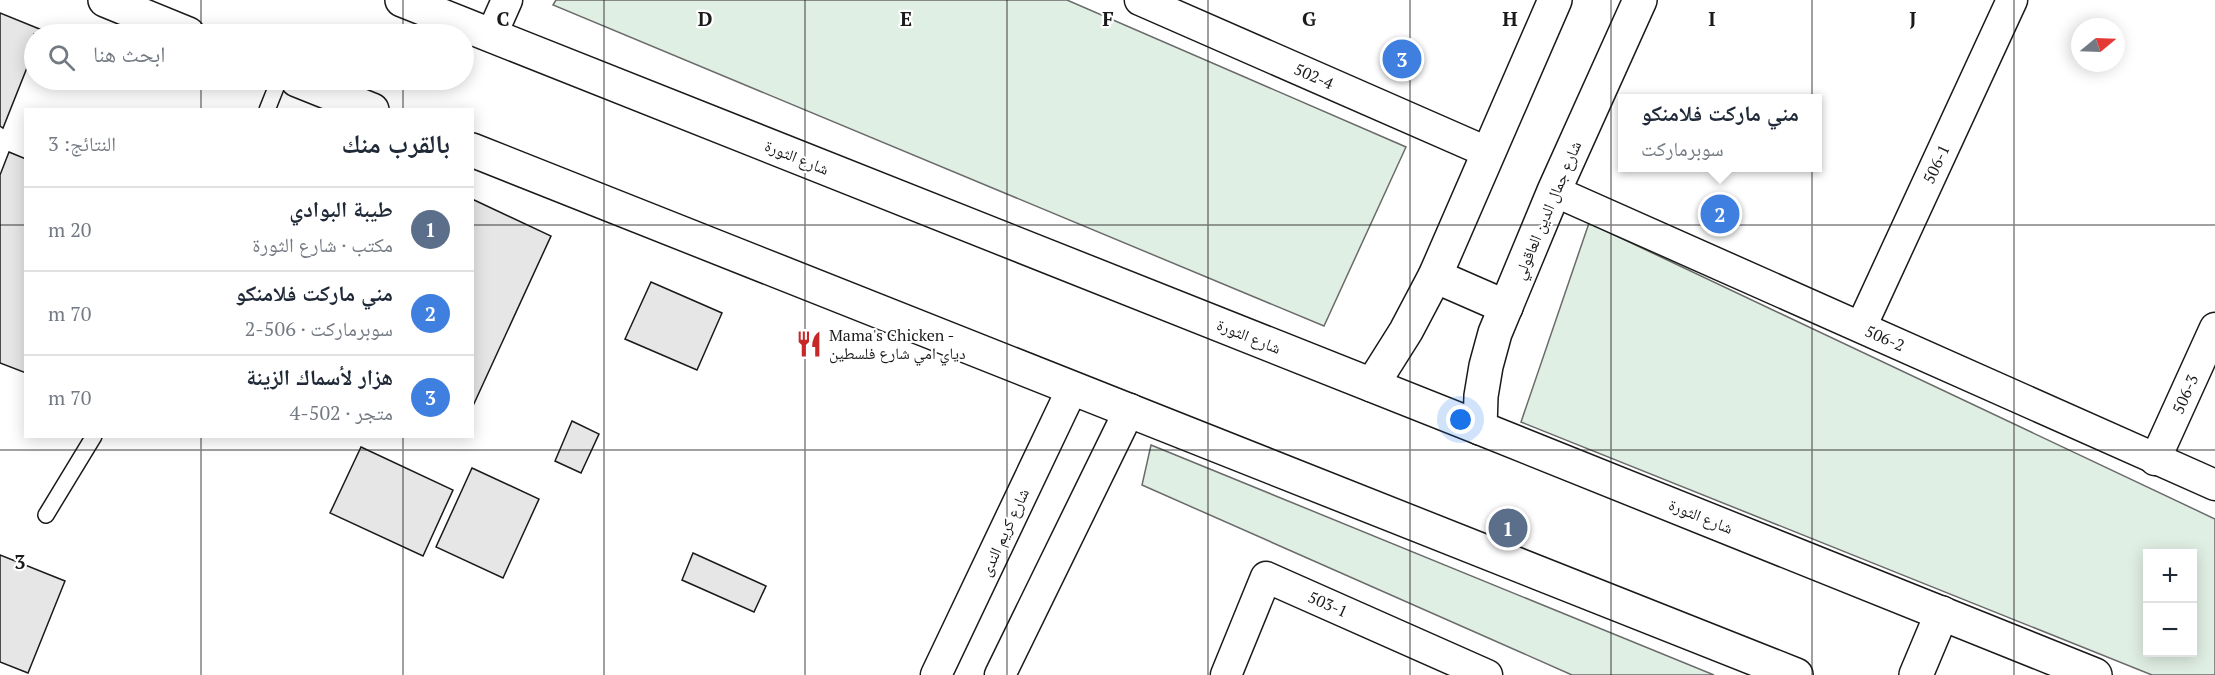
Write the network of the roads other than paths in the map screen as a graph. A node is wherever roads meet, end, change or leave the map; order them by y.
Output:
1 (105, 0) edge
2 (402, 0) edge
3 (507, 0) edge
4 (1140, 0) edge
5 (1555, 0) edge
6 (1640, 0) edge
7 (2012, 0) edge
8 (1190, 10) edge
9 (164, 24) edge
10 (461, 24) edge
11 (474, 29) edge
12 (491, 36) junction
13 (275, 90) edge
14 (322, 90) edge
15 (268, 108) edge
16 (367, 108) edge
17 (474, 151) edge
18 (1487, 152) junction
19 (1554, 191) junction
20 (1435, 276) junction
21 (1506, 307) junction
22 (1861, 327) junction
23 (2215, 328) edge
24 (1372, 385) junction
25 (1072, 389) junction
26 (1130, 409) junction
27 (1480, 428) junction
28 (93, 438) edge
29 (2156, 460) junction
30 (2215, 485) edge
31 (46, 515) dead end
32 (1942, 613) junction
33 (936, 675) edge
34 (1000, 675) edge
35 (1226, 675) edge
36 (1487, 675) edge
37 (1796, 675) edge
38 (1916, 675) edge
39 (2095, 675) edge

1 - 9 main road
2 - 10 main road, شارع الثورة
3 - 12 street
4 - 8 street, 502-4
5 - 18 main road
6 - 19 main road, شارع جمال الدين العاقولي
7 - 22 street, 506-1
8 - 18 street, 502-4
11 - 12 main road, شارع الثورة
12 - 24 main road, شارع الثورة
13 - 15 lane
14 - 16 main road
17 - 25 main road
18 - 20 main road
19 - 21 main road, شارع جمال الدين العاقولي
19 - 22 street, 506-2
20 - 21 main road
20 - 24 main road
21 - 27 main road, شارع جمال الدين العاقولي
22 - 29 street, 506-2
23 - 29 street, 506-3
24 - 27 main road, شارع الثورة
25 - 26 main road
25 - 33 street, شارع كريم الندى
26 - 34 street
26 - 37 main road
27 - 32 main road, شارع الثورة
28 - 31 lane
29 - 30 street, 506-2
32 - 38 main road
32 - 39 main road, شارع الثورة
35 - 36 street, 503-1

